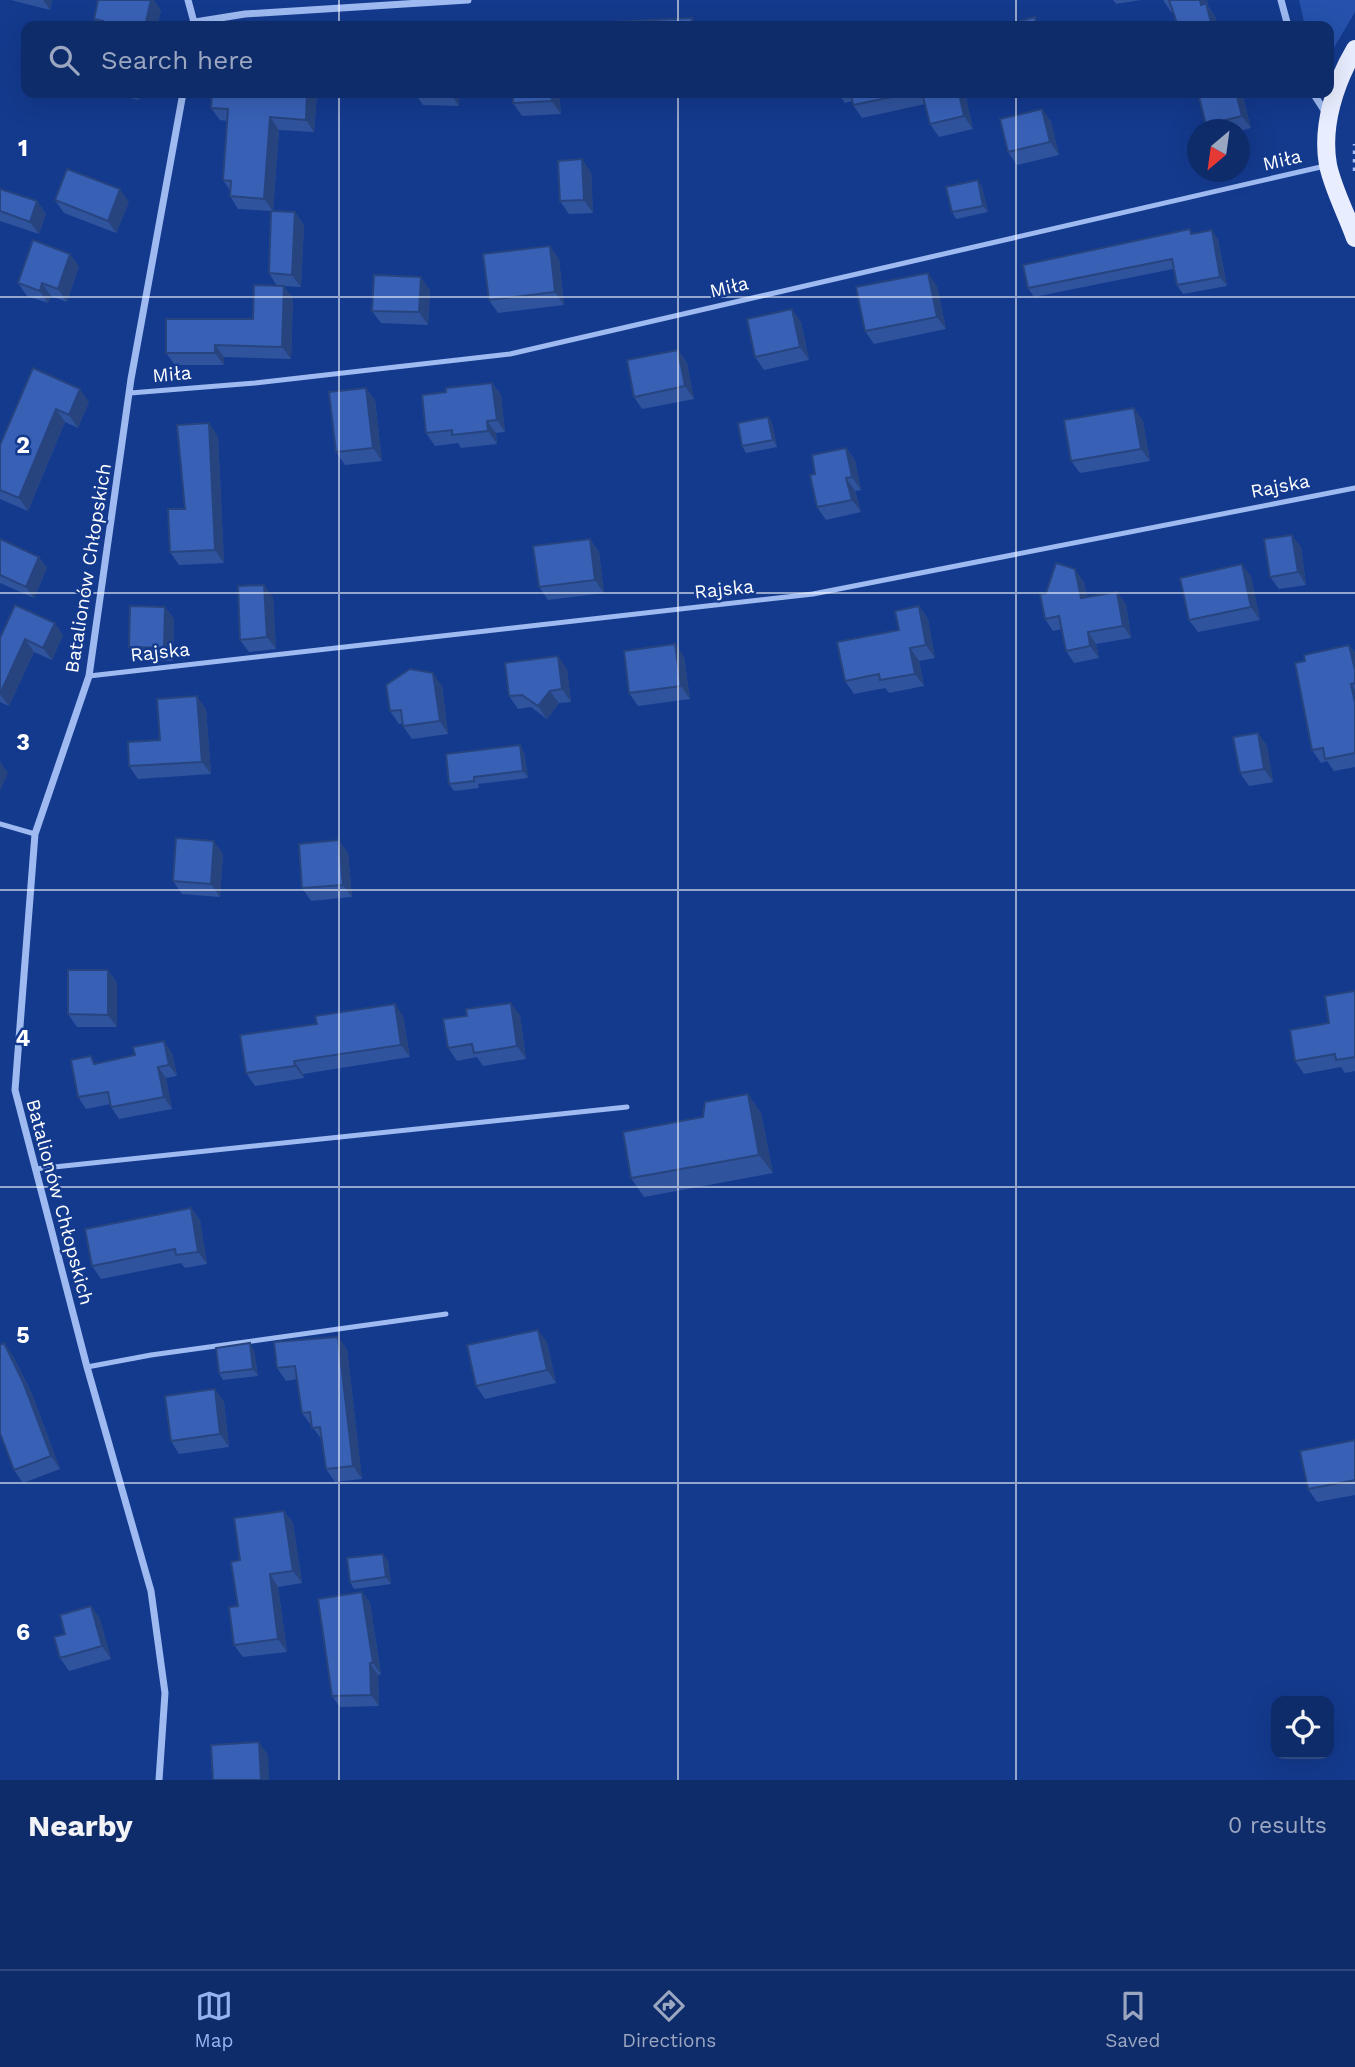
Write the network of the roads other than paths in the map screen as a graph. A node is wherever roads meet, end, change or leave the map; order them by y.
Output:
1 (188, 0) edge
2 (468, 0) edge
3 (1281, 0) edge
4 (194, 21) edge
5 (210, 21) edge
6 (1287, 21) edge
7 (1355, 49) edge
8 (182, 98) edge
9 (1316, 98) edge
10 (1334, 98) edge
11 (1334, 98) edge
12 (1328, 115) junction
13 (1328, 165) junction
14 (1355, 238) edge
15 (130, 393) junction
16 (1355, 488) edge
17 (89, 676) junction
18 (0, 824) edge
19 (34, 834) junction
20 (627, 1107) dead end
21 (35, 1168) junction
22 (446, 1314) dead end
23 (87, 1367) junction
24 (159, 1780) edge

1 - 4 street
2 - 5 street
3 - 6 street
7 - 11 main road
8 - 15 street, Batalionów Chłopskich
9 - 12 street
10 - 12 main road
12 - 13 main road
13 - 14 main road
13 - 15 lane, Miła
15 - 17 street, Batalionów Chłopskich
16 - 17 lane, Rajska
17 - 19 street, Batalionów Chłopskich
18 - 19 lane
19 - 21 street, Batalionów Chłopskich
20 - 21 lane
21 - 23 street, Batalionów Chłopskich
22 - 23 lane
23 - 24 street, Batalionów Chłopskich

